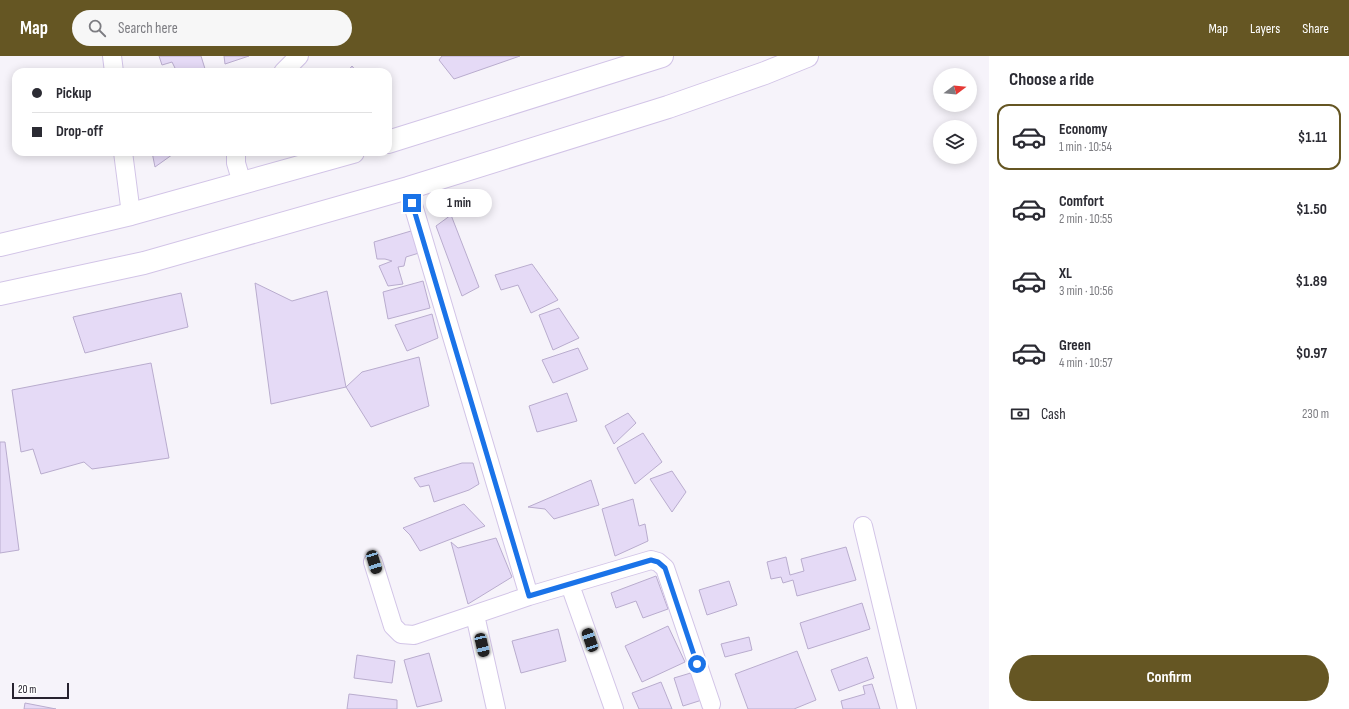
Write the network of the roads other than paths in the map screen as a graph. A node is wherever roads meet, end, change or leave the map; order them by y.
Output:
1 (112, 56) edge
2 (299, 56) edge
3 (662, 56) edge
4 (807, 56) edge
5 (114, 68) edge
6 (287, 68) edge
7 (392, 141) edge
8 (124, 156) edge
9 (236, 156) edge
10 (339, 156) edge
11 (242, 183) junction
12 (408, 188) junction
13 (131, 214) junction
14 (0, 245) edge
15 (0, 294) edge
16 (863, 526) dead end
17 (374, 562) dead end
18 (570, 585) junction
19 (529, 596) junction
20 (475, 615) junction
21 (711, 704) dead end
22 (496, 709) edge
23 (614, 709) edge
24 (908, 709) edge

1 - 5 street
2 - 6 street
3 - 7 main road
4 - 12 main road
8 - 13 street
9 - 11 street
10 - 11 main road
11 - 13 main road
12 - 15 main road
12 - 19 street
13 - 14 main road
16 - 24 street
17 - 20 street
18 - 19 street
18 - 21 street
18 - 23 street
19 - 20 street
20 - 22 street

